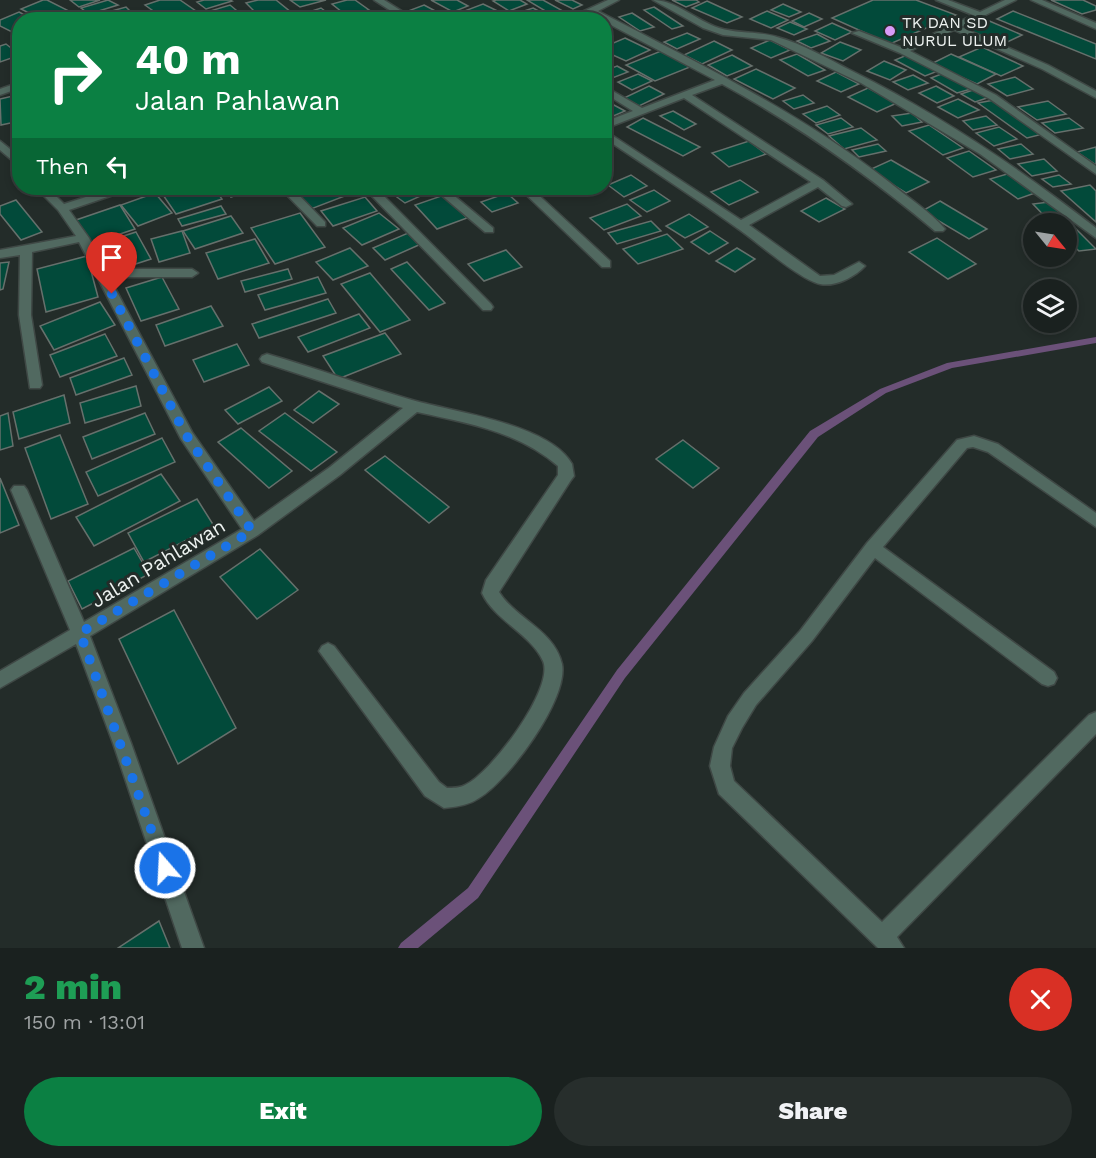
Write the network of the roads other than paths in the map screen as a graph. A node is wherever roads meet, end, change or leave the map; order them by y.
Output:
1 (378, 0) edge
2 (615, 0) edge
3 (657, 0) edge
4 (940, 0) edge
5 (1012, 0) edge
6 (1035, 0) edge
7 (590, 10) junction
8 (398, 12) edge
9 (586, 12) edge
10 (594, 12) edge
11 (980, 15) junction
12 (612, 22) edge
13 (1096, 26) edge
14 (954, 27) junction
15 (856, 33) dead end
16 (903, 51) junction
17 (723, 80) junction
18 (612, 94) edge
19 (1096, 95) edge
20 (687, 96) junction
21 (642, 112) junction
22 (612, 123) edge
23 (612, 138) edge
24 (0, 144) edge
25 (12, 156) edge
26 (1096, 171) edge
27 (819, 182) junction
28 (49, 195) edge
29 (103, 195) edge
30 (293, 195) edge
31 (377, 195) edge
32 (448, 195) edge
33 (532, 195) edge
34 (846, 204) dead end
35 (63, 208) junction
36 (321, 224) dead end
37 (741, 225) junction
38 (939, 229) dead end
39 (489, 230) dead end
40 (1096, 234) edge
41 (83, 238) junction
42 (26, 250) junction
43 (0, 254) edge
44 (606, 264) dead end
45 (859, 266) dead end
46 (101, 273) junction
47 (192, 273) dead end
48 (487, 307) dead end
49 (267, 359) dead end
50 (35, 385) dead end
51 (414, 406) junction
52 (19, 490) dead end
53 (1096, 521) edge
54 (252, 531) junction
55 (873, 548) junction
56 (80, 633) junction
57 (328, 651) dead end
58 (1048, 678) dead end
59 (0, 680) edge
60 (1094, 727) edge
61 (887, 943) edge
62 (193, 948) edge

1 - 8 street
2 - 7 street
3 - 40 street
4 - 11 street
5 - 11 street
6 - 13 street
7 - 9 street
7 - 10 street
11 - 14 street
12 - 17 street
14 - 16 street
14 - 19 street
15 - 16 street
16 - 26 street
17 - 20 street
17 - 38 street
18 - 21 street
20 - 21 street
20 - 27 street
21 - 22 street
23 - 37 street
24 - 25 street
27 - 34 street
27 - 37 street
28 - 35 street, Jalan Pahlawan
29 - 35 street
30 - 36 street
31 - 48 street
32 - 39 street
33 - 44 street
35 - 41 street, Jalan Pahlawan
37 - 45 street
41 - 42 street
41 - 46 street, Jalan Pahlawan
42 - 43 street
42 - 50 street
46 - 47 street
46 - 54 street, Jalan Pahlawan
49 - 51 street
51 - 54 street
51 - 57 street
52 - 56 street
53 - 55 street
54 - 56 street, Jalan Pahlawan
55 - 58 street
55 - 61 street
56 - 59 street
56 - 62 street, Jalan Pahlawan
60 - 61 street

